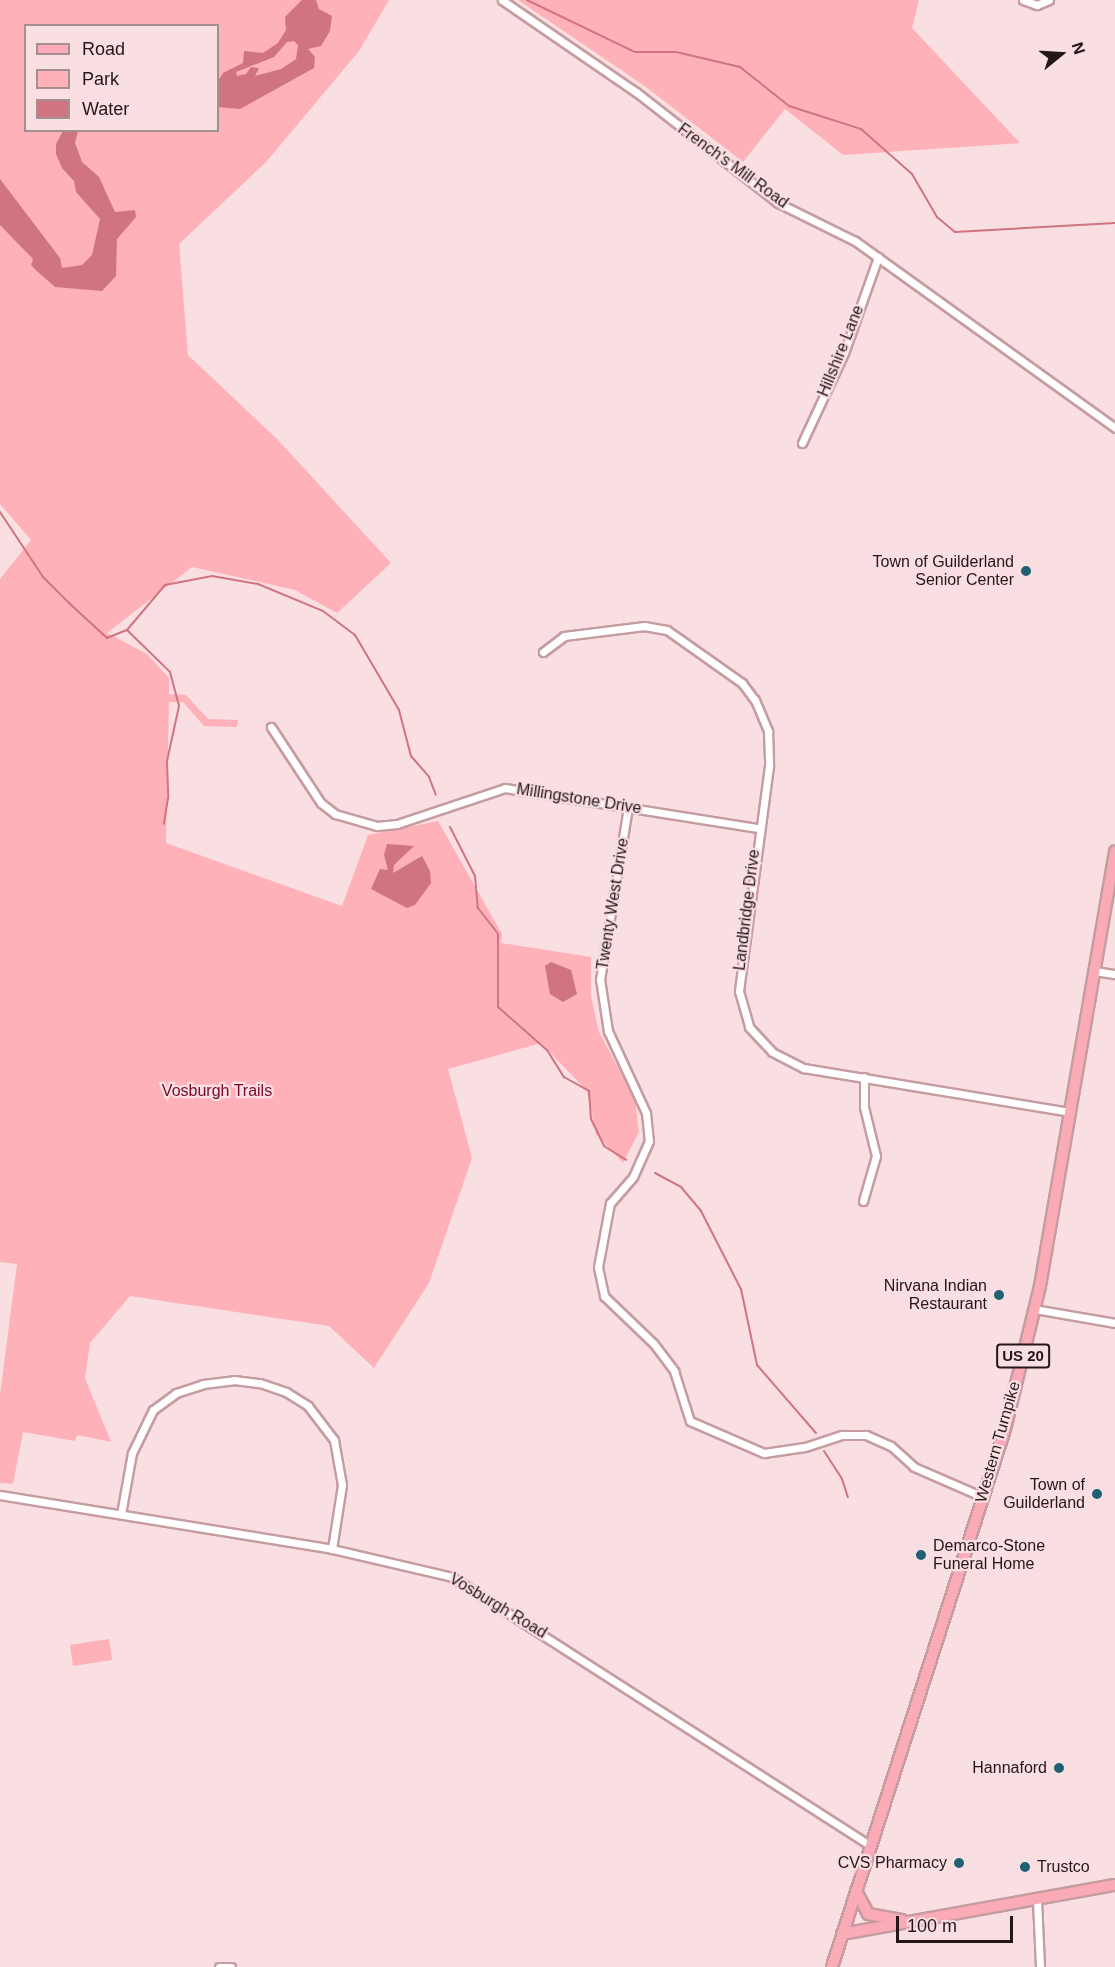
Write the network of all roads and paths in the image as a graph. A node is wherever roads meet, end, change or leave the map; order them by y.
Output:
1 (502, 0) edge
2 (1023, 0) edge
3 (1049, 0) edge
4 (878, 257) junction
5 (1115, 428) edge
6 (802, 444) dead end
7 (543, 652) dead end
8 (271, 727) dead end
9 (628, 807) junction
10 (758, 828) junction
11 (1115, 851) edge
12 (1095, 971) junction
13 (1115, 974) edge
14 (864, 1077) junction
15 (1070, 1112) junction
16 (863, 1201) dead end
17 (1034, 1309) junction
18 (1115, 1323) edge
19 (0, 1495) edge
20 (983, 1497) junction
21 (122, 1514) junction
22 (332, 1548) junction
23 (869, 1845) junction
24 (1115, 1885) edge
25 (856, 1891) junction
26 (1037, 1900) junction
27 (918, 1921) junction
28 (842, 1935) junction
29 (219, 1967) edge
30 (231, 1967) edge
31 (832, 1967) edge
32 (1040, 1967) edge

1 - 4 street, French's Mill Road
2 - 3 street
4 - 5 street, French's Mill Road
4 - 6 street, Hillshire Lane
7 - 10 street, Landbridge Drive
8 - 9 street, Millingstone Drive
9 - 10 street, Millingstone Drive
9 - 20 street, Twenty West Drive
10 - 14 street, Landbridge Drive
11 - 12 main road, Western Turnpike / US 20
12 - 13 street
12 - 15 main road, Western Turnpike / US 20
14 - 15 street, Landbridge Drive
14 - 16 street
15 - 17 main road, Western Turnpike / US 20
17 - 18 street
17 - 20 main road, Western Turnpike / US 20
19 - 21 street, Vosburgh Road
20 - 23 main road, Western Turnpike / US 20
21 - 22 street, Vosburgh Road
21 - 22 street
22 - 23 street, Vosburgh Road
23 - 25 main road, US 20
24 - 26 main road
25 - 27 main road
25 - 28 main road, US 20
26 - 27 main road
26 - 32 street
27 - 28 main road
28 - 31 main road, US 20
29 - 30 street

